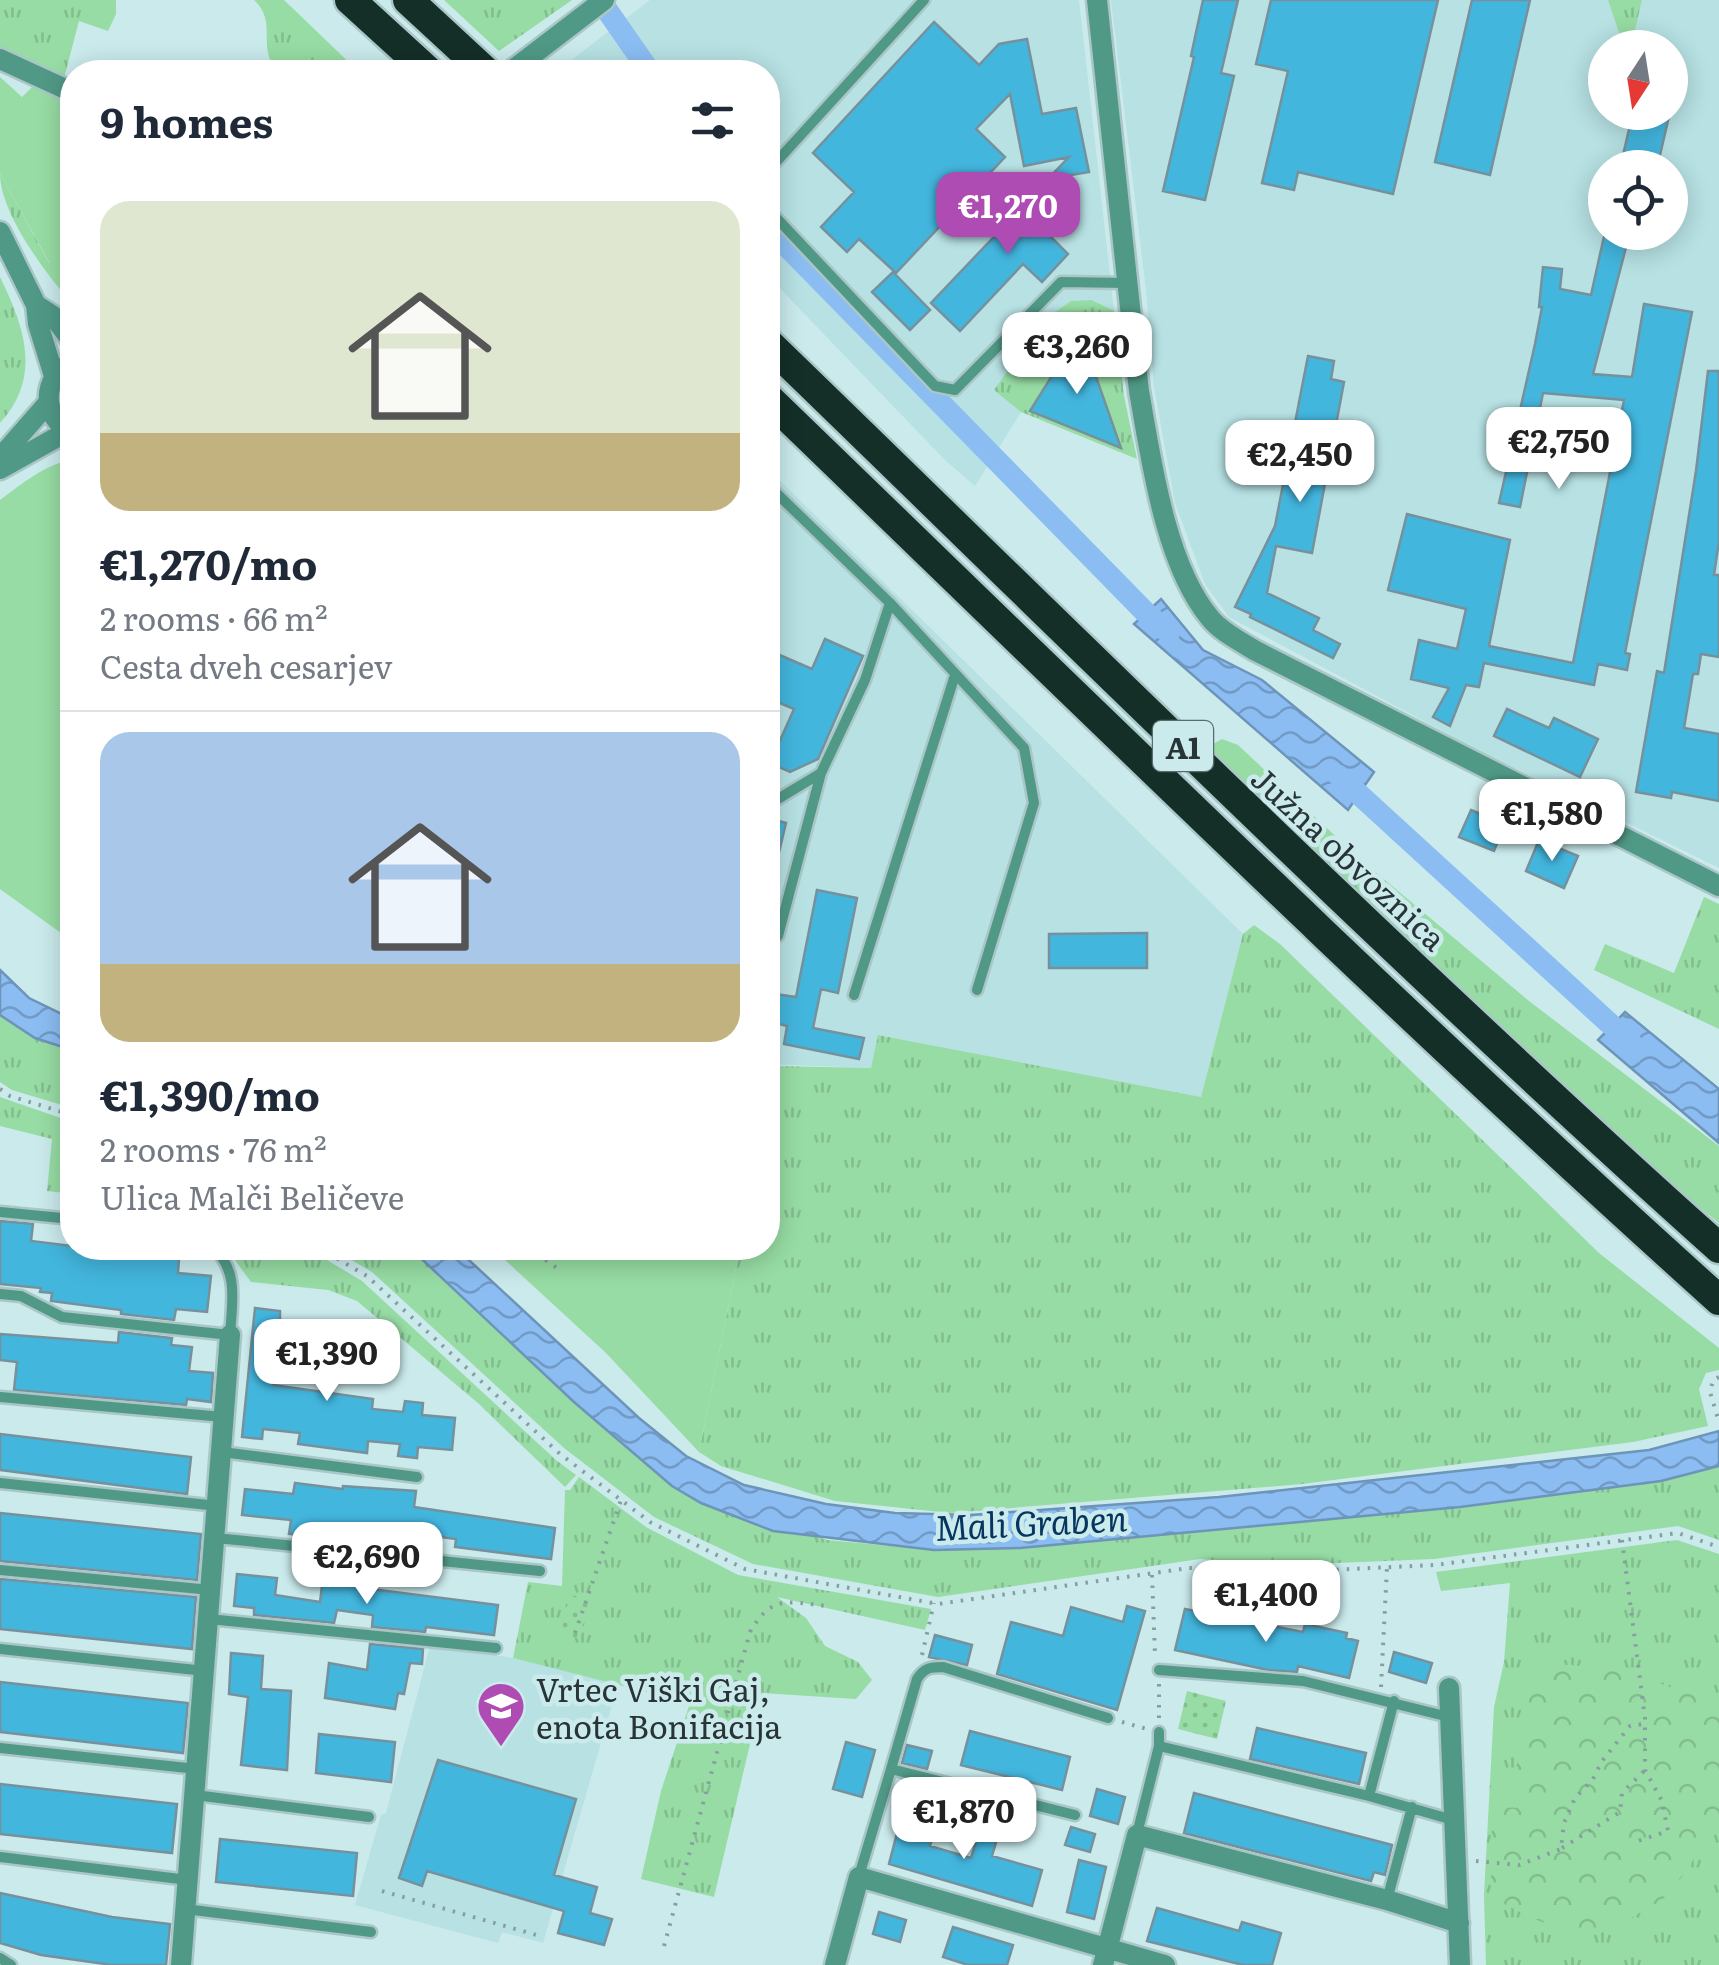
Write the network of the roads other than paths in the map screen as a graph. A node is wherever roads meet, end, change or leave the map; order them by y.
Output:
1 (350, 0) edge
2 (408, 0) edge
3 (924, 0) edge
4 (1097, 0) edge
5 (596, 6) edge
6 (0, 59) edge
7 (416, 60) edge
8 (473, 60) edge
9 (526, 60) edge
10 (60, 86) edge
11 (780, 158) edge
12 (780, 222) edge
13 (0, 232) edge
14 (1128, 283) junction
15 (36, 305) junction
16 (60, 325) edge
17 (780, 355) edge
18 (60, 371) edge
19 (54, 376) junction
20 (48, 403) junction
21 (780, 410) edge
22 (60, 423) edge
23 (60, 437) edge
24 (0, 458) edge
25 (0, 469) edge
26 (780, 497) edge
27 (890, 603) junction
28 (955, 675) junction
29 (821, 773) junction
30 (780, 798) edge
31 (1719, 886) edge
32 (780, 928) edge
33 (977, 990) dead end
34 (854, 995) dead end
35 (0, 1212) edge
36 (60, 1218) edge
37 (1719, 1248) edge
38 (225, 1260) edge
39 (0, 1294) edge
40 (1719, 1300) edge
41 (230, 1335) junction
42 (0, 1397) edge
43 (225, 1417) junction
44 (222, 1452) junction
45 (418, 1477) dead end
46 (0, 1483) edge
47 (218, 1506) junction
48 (216, 1538) junction
49 (0, 1570) edge
50 (540, 1571) dead end
51 (212, 1590) junction
52 (209, 1619) junction
53 (496, 1648) dead end
54 (0, 1649) edge
55 (1158, 1670) dead end
56 (204, 1671) junction
57 (1449, 1688) dead end
58 (1394, 1701) junction
59 (1450, 1717) junction
60 (1108, 1718) road end
61 (1158, 1732) road end
62 (1159, 1746) junction
63 (0, 1748) edge
64 (891, 1768) junction
65 (196, 1769) junction
66 (194, 1795) junction
67 (1369, 1796) junction
68 (1412, 1807) junction
69 (369, 1816) dead end
70 (1075, 1816) dead end
71 (1454, 1820) junction
72 (1137, 1835) junction
73 (0, 1857) edge
74 (859, 1877) junction
75 (188, 1880) junction
76 (1387, 1900) junction
77 (185, 1910) junction
78 (1459, 1923) junction
79 (371, 1932) dead end
80 (1106, 1957) edge
81 (0, 1958) edge
82 (11, 1965) edge
83 (181, 1965) edge
84 (835, 1965) edge
85 (1165, 1965) edge
86 (1460, 1965) edge

1 - 7 highway
2 - 8 highway
3 - 11 lane
4 - 14 street
5 - 9 street
6 - 10 street
12 - 14 lane
13 - 15 street
14 - 31 street
15 - 16 street
15 - 19 street
17 - 37 highway, Južna obvoznica / A1
18 - 19 street
19 - 20 street
20 - 22 street
20 - 24 street
21 - 40 highway, A1
23 - 25 street
26 - 27 lane
27 - 28 lane
27 - 29 lane
28 - 33 lane
28 - 34 lane
29 - 30 lane
29 - 32 lane
35 - 36 lane
38 - 41 lane
39 - 41 lane
41 - 43 street
42 - 43 lane
43 - 44 street
44 - 45 lane
44 - 47 street
46 - 47 lane
47 - 48 street
48 - 50 lane
48 - 51 street
49 - 51 lane
51 - 52 street
52 - 53 lane
52 - 56 street
54 - 56 lane
55 - 58 lane
56 - 65 street
57 - 59 street
58 - 59 lane
58 - 67 lane
59 - 71 street
60 - 64 lane
61 - 62 lane
62 - 67 lane
62 - 72 lane
63 - 65 lane
64 - 70 lane
64 - 74 lane
65 - 66 street
66 - 69 lane
66 - 75 street
67 - 68 lane
68 - 71 lane
68 - 76 lane
71 - 78 street
72 - 76 street
72 - 80 street
73 - 75 lane
74 - 80 street
74 - 84 street
75 - 77 street
76 - 78 street
77 - 79 lane
77 - 83 street
78 - 86 street
80 - 85 street
81 - 82 lane

